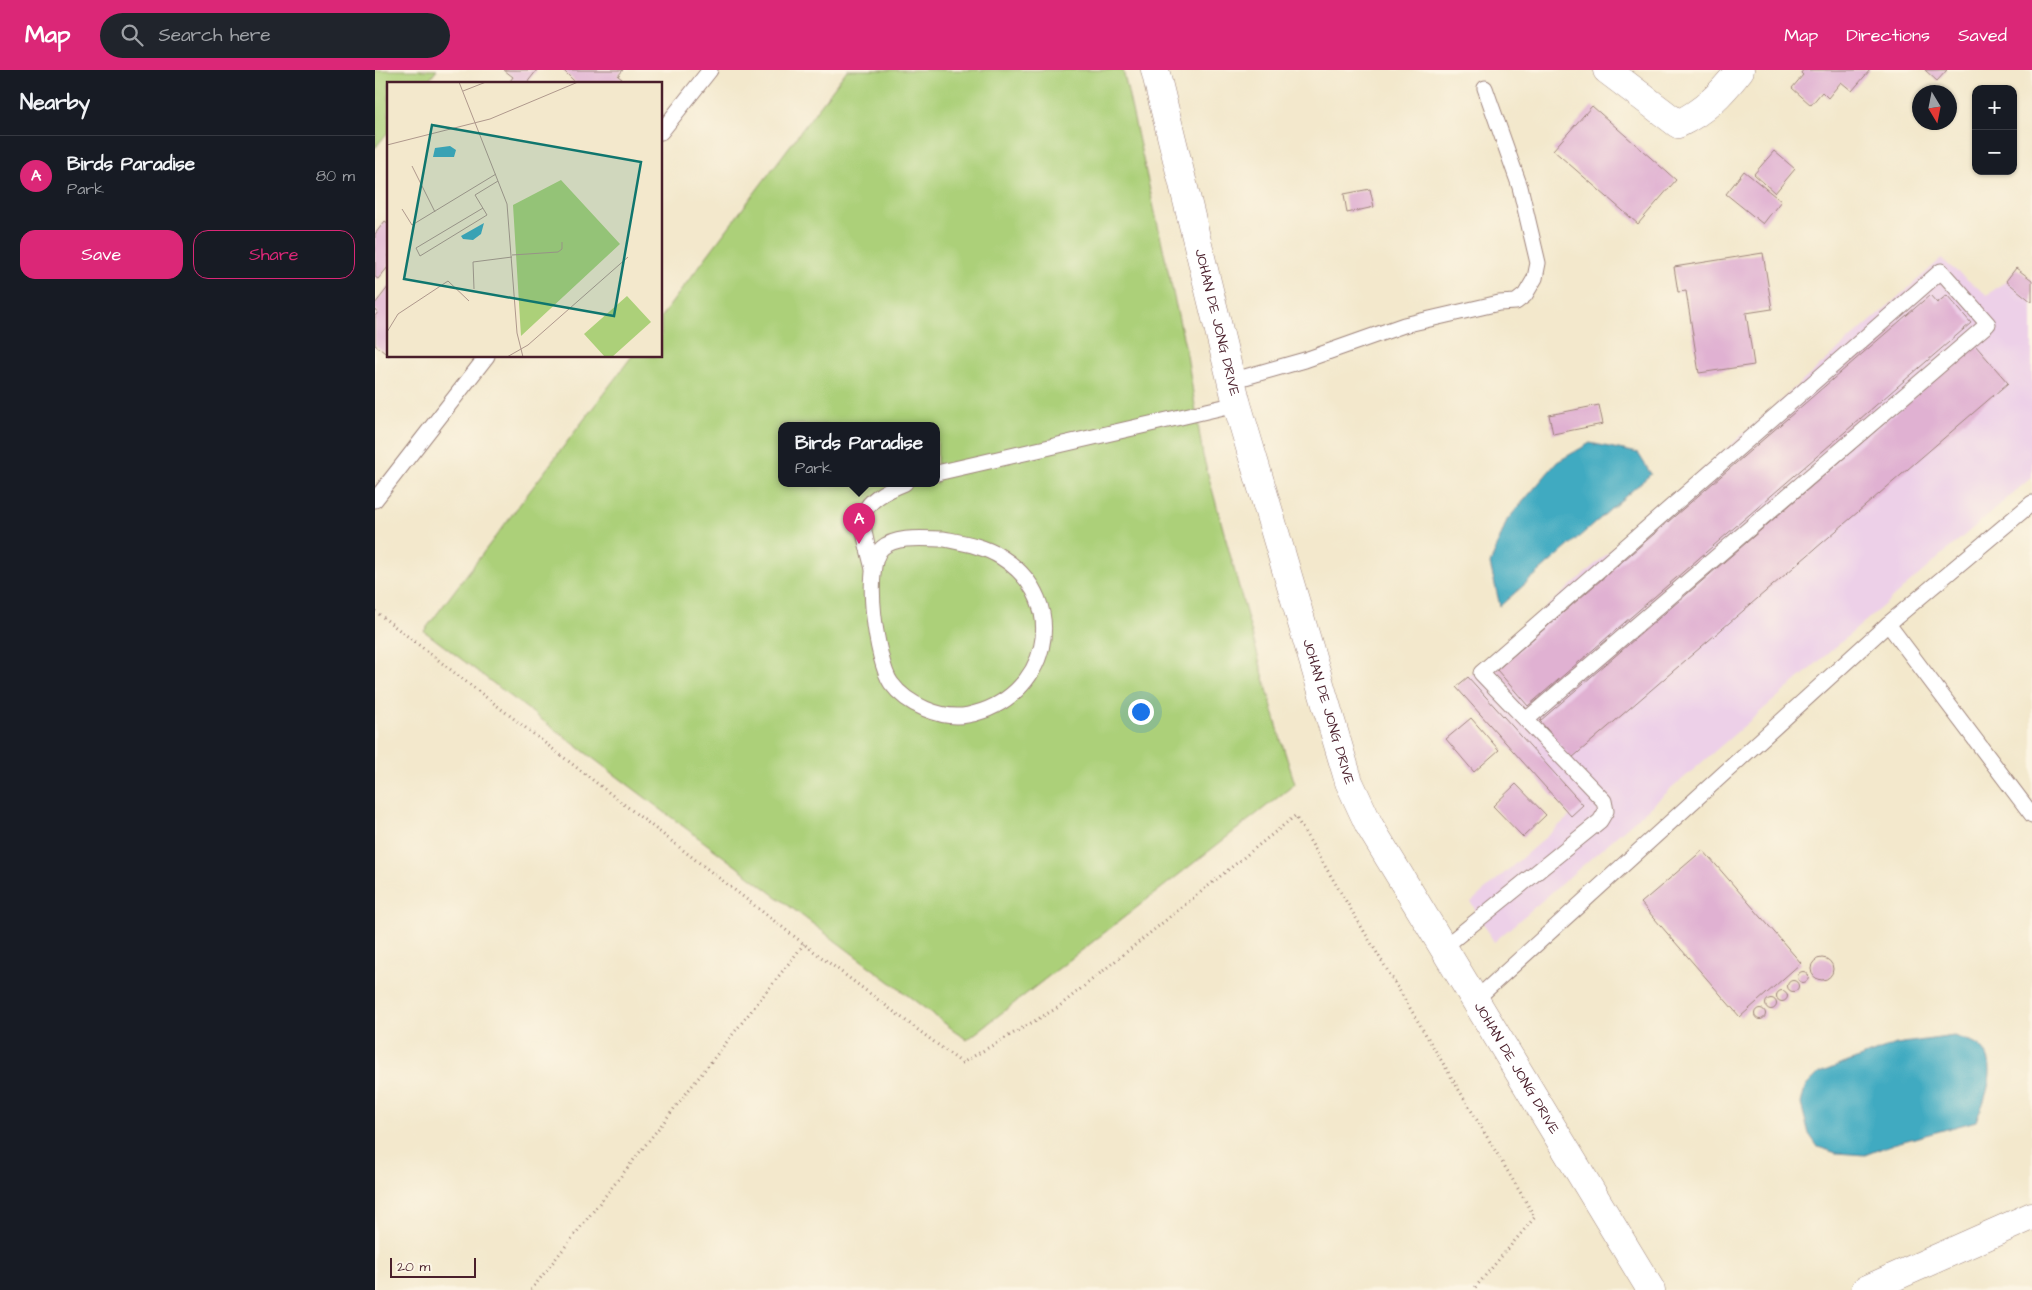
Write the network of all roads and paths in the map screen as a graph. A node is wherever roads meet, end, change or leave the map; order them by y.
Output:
1 (709, 70) edge
2 (1155, 70) edge
3 (1607, 70) edge
4 (1740, 70) edge
5 (1485, 88) dead end
6 (663, 129) edge
7 (485, 358) edge
8 (1234, 393) junction
9 (940, 472) edge
10 (896, 487) edge
11 (375, 500) edge
12 (2032, 503) edge
13 (873, 569) junction
14 (375, 611) edge
15 (1888, 624) junction
16 (1526, 720) junction
17 (2032, 815) edge
18 (804, 944) junction
19 (1443, 948) junction
20 (1474, 1001) junction
21 (2032, 1216) edge
22 (531, 1290) edge
23 (1473, 1290) edge
24 (1651, 1290) edge
25 (1865, 1290) edge

1 - 6 lane
2 - 8 street, JOHAN DE JONG DRIVE
3 - 4 street
5 - 8 lane
7 - 11 lane
8 - 9 lane
8 - 19 street, JOHAN DE JONG DRIVE
10 - 13 lane
12 - 15 lane
13 - 13 lane
14 - 18 path
15 - 17 lane
15 - 20 lane
16 - 16 lane
16 - 19 lane
18 - 22 path
18 - 23 path
19 - 20 street, JOHAN DE JONG DRIVE
20 - 24 street, JOHAN DE JONG DRIVE
21 - 25 street

